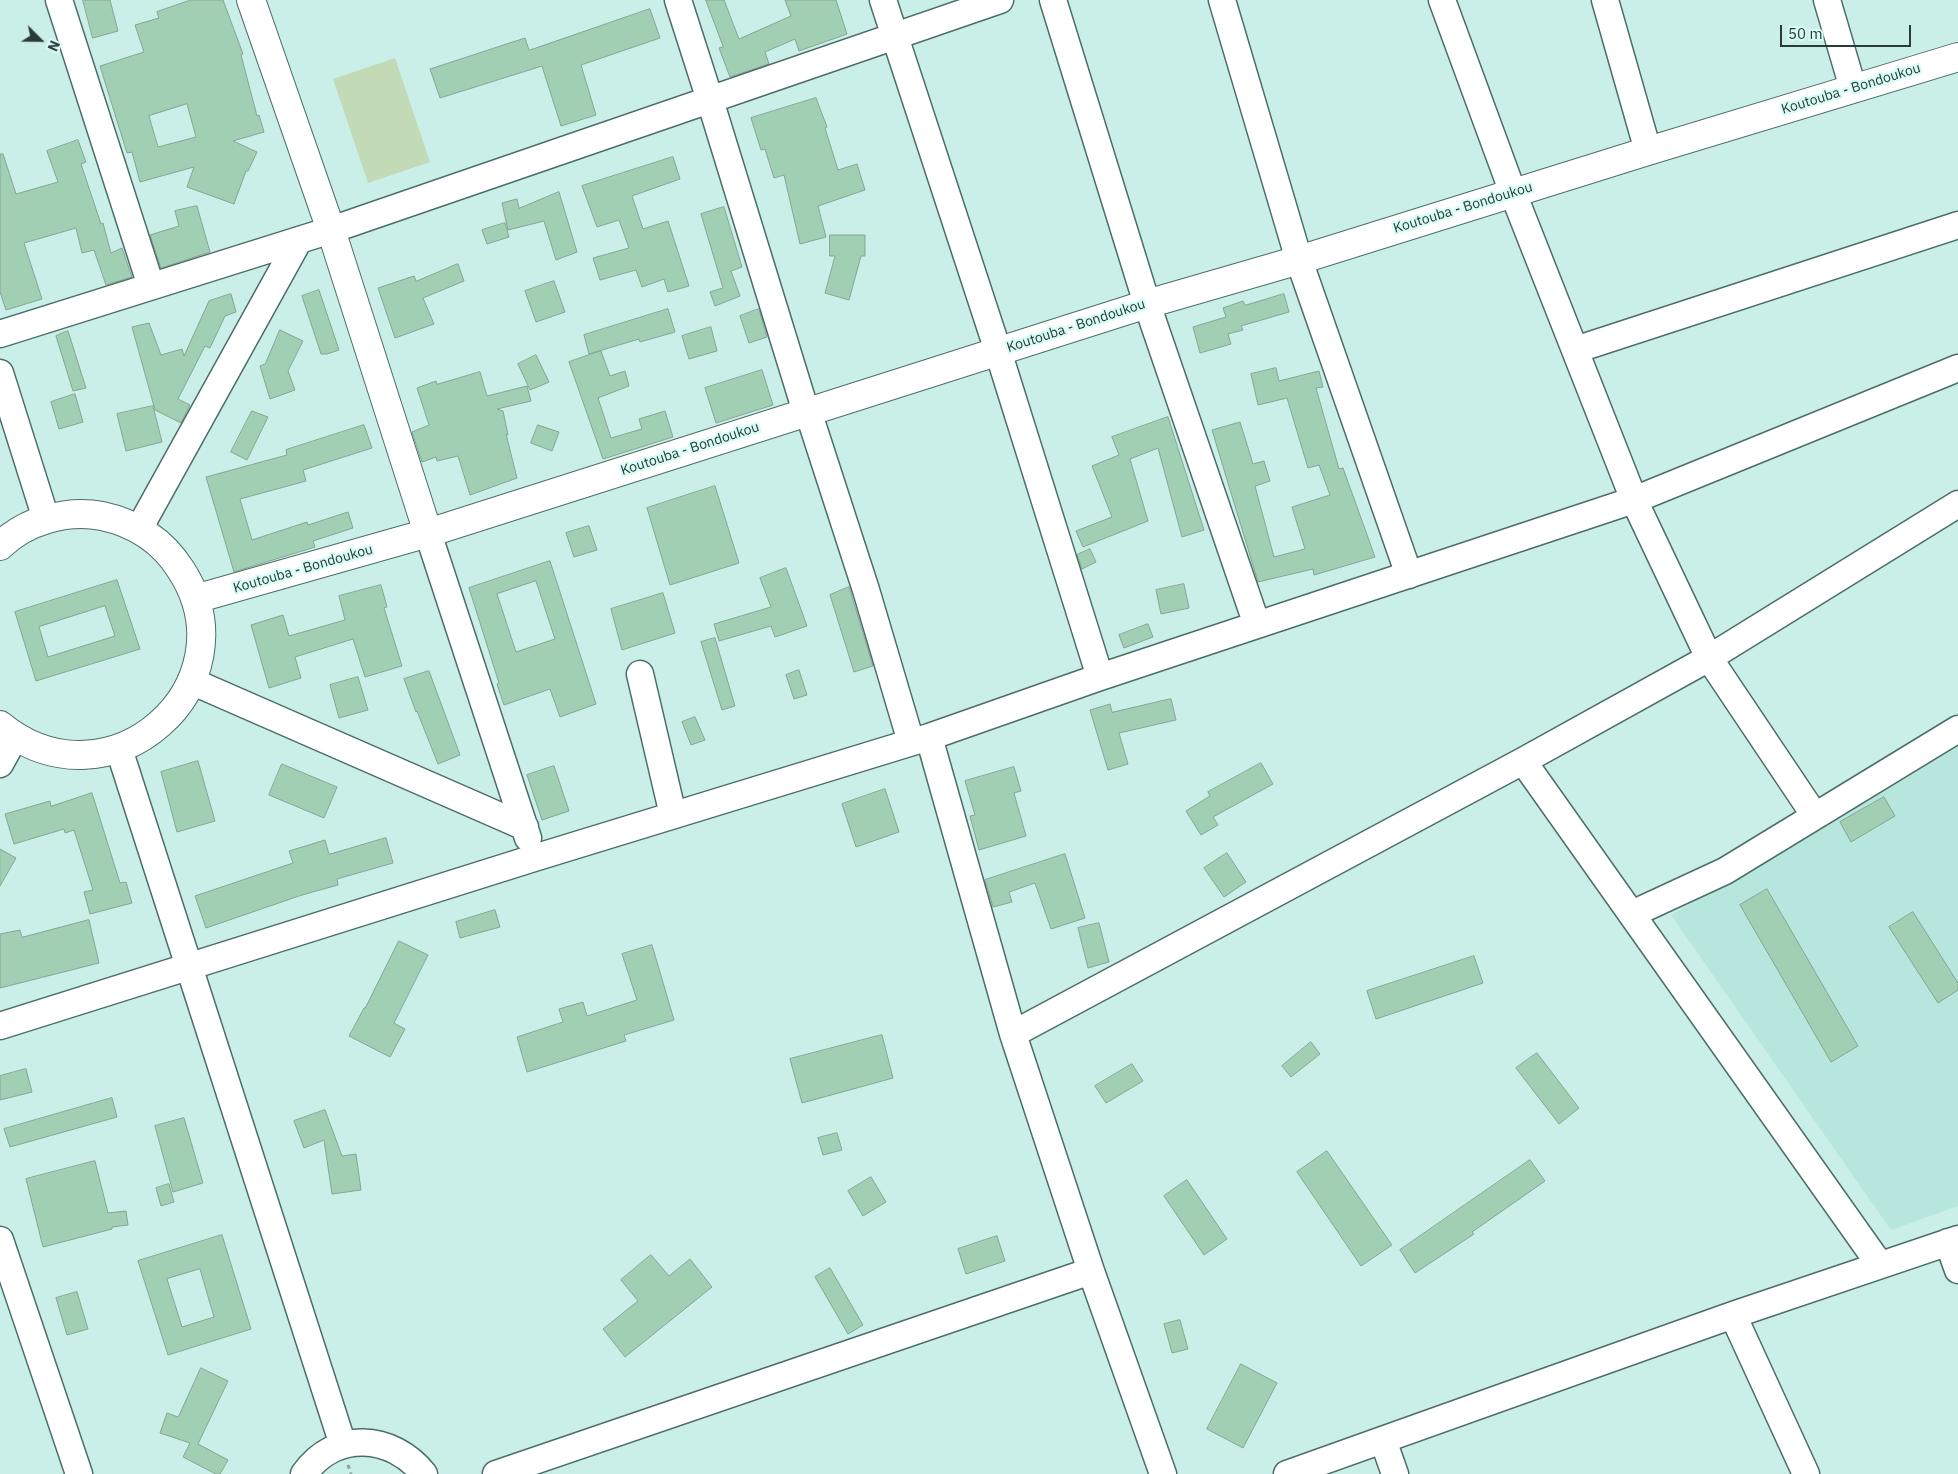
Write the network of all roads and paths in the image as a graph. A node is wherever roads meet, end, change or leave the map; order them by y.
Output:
1 (59, 0) edge
2 (251, 0) edge
3 (678, 0) edge
4 (882, 0) edge
5 (1000, 0) edge
6 (1053, 0) edge
7 (1222, 0) edge
8 (1442, 0) edge
9 (1605, 0) edge
10 (1826, 0) edge
11 (894, 37) junction
12 (1958, 57) edge
13 (1853, 88) junction
14 (710, 100) junction
15 (1648, 151) junction
16 (1513, 193) junction
17 (1958, 225) edge
18 (331, 230) junction
19 (299, 240) junction
20 (1299, 260) junction
21 (151, 286) junction
22 (1147, 304) junction
23 (0, 334) edge
24 (1575, 350) junction
25 (998, 351) junction
26 (1958, 368) edge
27 (0, 372) edge
28 (807, 411) junction
29 (1634, 500) junction
30 (1958, 504) edge
31 (46, 519) junction
32 (139, 529) junction
33 (428, 533) junction
34 (0, 546) edge
35 (1409, 575) junction
36 (196, 600) junction
37 (1257, 625) junction
38 (1709, 658) junction
39 (640, 674) dead end
40 (1100, 677) junction
41 (191, 681) junction
42 (1958, 729) edge
43 (8, 731) edge
44 (920, 739) junction
45 (119, 749) junction
46 (1523, 761) junction
47 (0, 764) edge
48 (673, 815) junction
49 (1815, 816) junction
50 (525, 826) junction
51 (534, 858) junction
52 (1632, 914) junction
53 (189, 966) junction
54 (0, 1026) edge
55 (1013, 1034) junction
56 (0, 1240) edge
57 (1953, 1240) edge
58 (1880, 1265) junction
59 (1958, 1270) edge
60 (1091, 1271) junction
61 (1733, 1315) junction
62 (1383, 1440) junction
63 (343, 1445) junction
64 (80, 1474) edge
65 (304, 1474) edge
66 (424, 1474) edge
67 (496, 1474) edge
68 (1163, 1474) edge
69 (1287, 1474) edge
70 (1395, 1474) edge
71 (1806, 1474) edge

1 - 21 street
2 - 18 main road
3 - 14 street
4 - 11 street
5 - 11 street
6 - 22 street
7 - 20 street
8 - 16 street
9 - 15 street
10 - 13 street
11 - 14 street
11 - 25 street
12 - 13 main road, Koutouba - Bondoukou
13 - 15 main road, Koutouba - Bondoukou
14 - 18 street
14 - 28 street
15 - 16 main road, Koutouba - Bondoukou
16 - 20 main road, Koutouba - Bondoukou
16 - 24 street
17 - 24 street
18 - 19 street
18 - 33 main road
19 - 21 street
19 - 32 street
20 - 22 main road, Koutouba - Bondoukou
20 - 35 street
21 - 23 street
22 - 25 main road, Koutouba - Bondoukou
22 - 37 street
24 - 29 street
25 - 28 main road, Koutouba - Bondoukou
25 - 40 street
26 - 29 street
27 - 31 street
28 - 33 main road, Koutouba - Bondoukou
28 - 44 street
29 - 35 street
29 - 38 street
30 - 38 street
31 - 32 main road
31 - 34 main road
32 - 36 main road
33 - 36 main road, Koutouba - Bondoukou
33 - 50 street
35 - 37 street
36 - 41 main road
37 - 40 street
38 - 46 street
38 - 49 street
39 - 48 street
40 - 44 street
41 - 45 main road
41 - 50 street
42 - 49 street
43 - 45 main road
43 - 47 street
44 - 48 street
44 - 55 street
45 - 53 street
46 - 52 street
46 - 55 street
48 - 51 street
49 - 52 street
50 - 51 street
51 - 53 street
52 - 58 street
53 - 54 street
53 - 63 street
55 - 60 street
56 - 64 street
57 - 58 street
57 - 59 street
58 - 61 street
60 - 67 street
60 - 68 street
61 - 62 street
61 - 71 street
62 - 69 street
62 - 70 street
63 - 65 street
63 - 66 street

